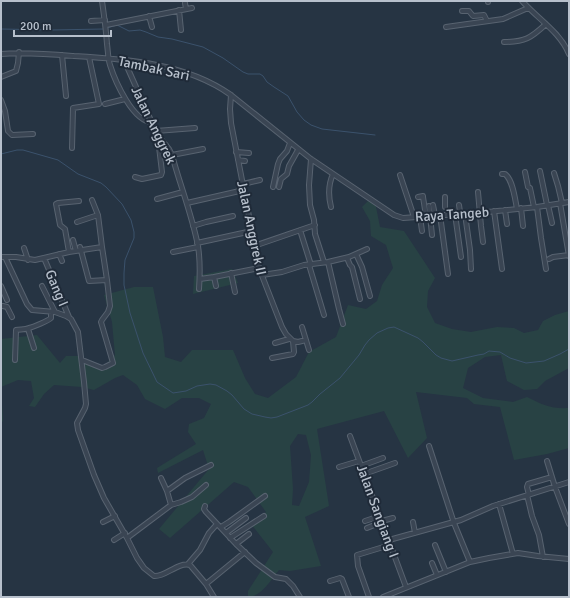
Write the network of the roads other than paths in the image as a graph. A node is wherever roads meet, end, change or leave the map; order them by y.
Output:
1 (102, 1) edge
2 (522, 1) edge
3 (185, 3) dead end
4 (192, 8) dead end
5 (528, 8) junction
6 (186, 9) junction
7 (179, 10) junction
8 (462, 11) dead end
9 (149, 16) junction
10 (105, 20) junction
11 (91, 21) dead end
12 (487, 21) junction
13 (546, 24) junction
14 (446, 26) dead end
15 (106, 27) junction
16 (152, 27) dead end
17 (181, 30) dead end
18 (504, 42) dead end
19 (19, 52) junction
20 (1, 54) edge
21 (569, 54) edge
22 (62, 55) junction
23 (90, 57) junction
24 (109, 58) junction
25 (124, 60) junction
26 (1, 77) edge
27 (231, 95) junction
28 (66, 96) dead end
29 (125, 99) junction
30 (1, 100) edge
31 (105, 104) dead end
32 (152, 122) junction
33 (195, 128) dead end
34 (156, 131) junction
35 (33, 134) dead end
36 (290, 142) junction
37 (166, 145) junction
38 (72, 148) dead end
39 (203, 149) dead end
40 (298, 150) junction
41 (236, 152) junction
42 (249, 153) dead end
43 (172, 155) junction
44 (311, 159) junction
45 (238, 160) junction
46 (245, 161) dead end
47 (540, 171) dead end
48 (525, 172) dead end
49 (554, 173) dead end
50 (333, 174) junction
51 (502, 174) dead end
52 (400, 175) dead end
53 (135, 177) dead end
54 (260, 180) dead end
55 (346, 182) joint
56 (243, 184) junction
57 (273, 187) dead end
58 (279, 187) dead end
59 (244, 190) junction
60 (183, 192) junction
61 (478, 192) dead end
62 (418, 197) dead end
63 (445, 197) dead end
64 (157, 198) dead end
65 (92, 200) dead end
66 (79, 201) dead end
67 (569, 202) edge
68 (187, 203) junction
69 (561, 203) junction
70 (431, 205) dead end
71 (460, 205) dead end
72 (547, 205) junction
73 (331, 207) dead end
74 (445, 207) dead end
75 (536, 207) junction
76 (519, 209) junction
77 (505, 210) junction
78 (494, 211) junction
79 (460, 212) dead end
80 (480, 212) junction
81 (455, 214) junction
82 (465, 214) junction
83 (98, 215) junction
84 (233, 216) dead end
85 (420, 216) junction
86 (433, 216) junction
87 (414, 217) junction
88 (77, 222) dead end
89 (552, 223) dead end
90 (507, 224) dead end
91 (314, 225) junction
92 (193, 226) junction
93 (523, 226) dead end
94 (300, 230) junction
95 (252, 231) junction
96 (422, 231) dead end
97 (432, 235) dead end
98 (73, 240) dead end
99 (483, 242) dead end
100 (197, 245) junction
101 (254, 246) junction
102 (102, 247) junction
103 (24, 248) dead end
104 (78, 249) junction
105 (368, 249) dead end
106 (69, 252) junction
107 (173, 252) dead end
108 (59, 254) junction
109 (356, 254) junction
110 (569, 256) edge
111 (3, 257) edge
112 (461, 257) dead end
113 (44, 258) junction
114 (347, 258) junction
115 (549, 259) dead end
116 (28, 260) junction
117 (62, 261) dead end
118 (326, 262) junction
119 (310, 265) junction
120 (259, 268) junction
121 (471, 269) dead end
122 (502, 269) dead end
123 (546, 269) dead end
124 (231, 273) junction
125 (448, 274) dead end
126 (262, 275) junction
127 (214, 277) junction
128 (200, 279) junction
129 (107, 280) junction
130 (1, 286) edge
131 (42, 286) dead end
132 (216, 286) dead end
133 (199, 289) dead end
134 (235, 292) dead end
135 (370, 296) dead end
136 (360, 299) dead end
137 (8, 300) dead end
138 (1, 306) edge
139 (53, 312) junction
140 (324, 315) dead end
141 (12, 317) dead end
142 (70, 318) junction
143 (343, 324) dead end
144 (302, 327) dead end
145 (28, 329) junction
146 (291, 340) junction
147 (306, 340) junction
148 (275, 343) dead end
149 (34, 348) dead end
150 (309, 350) dead end
151 (272, 358) dead end
152 (15, 360) dead end
153 (82, 360) junction
154 (350, 436) dead end
155 (429, 446) dead end
156 (383, 458) dead end
157 (359, 461) junction
158 (547, 461) dead end
159 (395, 463) dead end
160 (211, 466) dead end
161 (361, 466) junction
162 (339, 467) dead end
163 (364, 474) junction
164 (161, 478) dead end
165 (552, 478) junction
166 (569, 482) edge
167 (206, 485) dead end
168 (555, 487) junction
169 (167, 491) junction
170 (528, 495) junction
171 (265, 496) dead end
172 (499, 504) junction
173 (171, 505) junction
174 (205, 506) dead end
175 (115, 516) junction
176 (264, 516) dead end
177 (246, 518) dead end
178 (393, 518) dead end
179 (381, 520) junction
180 (365, 521) dead end
181 (103, 522) dead end
182 (413, 522) dead end
183 (454, 523) junction
184 (569, 524) edge
185 (219, 526) junction
186 (367, 528) dead end
187 (125, 533) junction
188 (226, 533) junction
189 (415, 533) junction
190 (249, 534) dead end
191 (127, 538) junction
192 (230, 538) junction
193 (114, 540) dead end
194 (389, 540) junction
195 (236, 544) junction
196 (390, 545) junction
197 (435, 545) dead end
198 (245, 552) junction
199 (513, 554) junction
200 (543, 557) junction
201 (569, 559) edge
202 (470, 562) junction
203 (188, 564) junction
204 (432, 564) dead end
205 (446, 572) junction
206 (437, 575) junction
207 (330, 582) dead end
208 (206, 584) junction
209 (406, 587) junction
210 (214, 597) edge
211 (300, 597) edge
212 (349, 597) edge
213 (370, 597) edge
214 (383, 597) edge

1 - 10 street
2 - 5 street
3 - 6 street
4 - 6 street
5 - 12 street
5 - 13 street
6 - 7 street
7 - 9 street
7 - 17 street
8 - 12 street
9 - 15 street
9 - 16 street
10 - 11 street
10 - 15 street
12 - 14 street
13 - 18 street
13 - 21 street
15 - 24 street
19 - 20 street, Tambak Sari
19 - 22 street, Tambak Sari
19 - 26 street
22 - 23 street, Tambak Sari
22 - 28 street
23 - 24 street, Tambak Sari
23 - 38 street
24 - 25 street, Tambak Sari
24 - 29 street
25 - 27 street, Tambak Sari
25 - 32 street, Jalan Anggrek
27 - 36 street, Tambak Sari
27 - 41 street, Jalan Anggrek II
29 - 31 street
29 - 32 street
30 - 35 street
32 - 34 street, Jalan Anggrek
33 - 34 street
34 - 37 street, Jalan Anggrek
36 - 40 street, Tambak Sari
36 - 57 street
37 - 43 street, Jalan Anggrek
37 - 53 street
39 - 43 street
40 - 44 street, Tambak Sari
40 - 58 street
41 - 42 street
41 - 45 street, Jalan Anggrek II
43 - 60 street, Jalan Anggrek
44 - 50 street, Tambak Sari
44 - 91 street
45 - 46 street
45 - 56 street, Jalan Anggrek II
47 - 72 street
48 - 75 street
49 - 69 street
50 - 55 street, Tambak Sari
50 - 73 street
51 - 76 street
52 - 87 street
54 - 56 street
55 - 87 street, Raya Tangeb
56 - 59 street, Jalan Anggrek II
59 - 68 street
59 - 95 street, Jalan Anggrek II
60 - 64 street
60 - 68 street, Jalan Anggrek
61 - 80 street
62 - 86 street
63 - 74 street
65 - 83 street
66 - 106 street
67 - 69 street, Raya Tangeb
68 - 92 street, Jalan Anggrek
69 - 72 street, Raya Tangeb
69 - 110 street
70 - 86 street
71 - 79 street
72 - 75 street, Raya Tangeb
72 - 89 street
75 - 76 street, Raya Tangeb
75 - 123 street
76 - 77 street, Raya Tangeb
76 - 93 street
77 - 78 street, Raya Tangeb
77 - 90 street
78 - 80 street, Raya Tangeb
78 - 122 street
80 - 82 street, Raya Tangeb
80 - 99 street
81 - 82 street, Raya Tangeb
81 - 86 street, Raya Tangeb
81 - 112 street
82 - 121 street
83 - 88 street
83 - 102 street
84 - 92 street
85 - 86 street, Raya Tangeb
85 - 87 street, Raya Tangeb
85 - 96 street
86 - 97 street
86 - 125 street
91 - 94 street
91 - 118 street
92 - 100 street, Jalan Anggrek
94 - 101 street
94 - 119 street
95 - 100 street
95 - 101 street, Jalan Anggrek II
98 - 104 street
100 - 107 street
100 - 128 street, Jalan Anggrek
101 - 120 street, Jalan Anggrek II
102 - 104 street
102 - 129 street
103 - 116 street
104 - 106 street
104 - 129 street
105 - 109 street
106 - 108 street
108 - 113 street
108 - 117 street
109 - 114 street
109 - 135 street
110 - 115 street
111 - 116 street
111 - 139 street
113 - 116 street
113 - 142 street, Gang I
114 - 118 street
114 - 136 street
118 - 119 street
118 - 143 street
119 - 126 street
119 - 140 street
120 - 124 street
120 - 126 street, Jalan Anggrek II
124 - 127 street
124 - 134 street
126 - 146 street, Jalan Anggrek II
127 - 128 street
127 - 132 street
128 - 133 street, Jalan Anggrek
129 - 153 street
130 - 137 street
131 - 139 street
138 - 141 street
139 - 142 street
139 - 145 street
142 - 153 street, Gang I
144 - 147 street
145 - 149 street
145 - 152 street
146 - 147 street
146 - 148 street
146 - 151 street
147 - 150 street
153 - 175 street, Gang I
154 - 157 street, Jalan Sangiang I
155 - 183 street
156 - 161 street
157 - 161 street, Jalan Sangiang I
157 - 162 street
158 - 165 street
159 - 163 street
160 - 169 street
161 - 163 street, Jalan Sangiang I
163 - 179 street, Jalan Sangiang I
164 - 169 street
165 - 168 street
165 - 170 street
166 - 168 street
167 - 173 street
168 - 170 street
168 - 184 street
169 - 173 street
170 - 172 street
170 - 200 street
171 - 185 street
172 - 183 street
172 - 199 street
173 - 191 street
174 - 185 street
175 - 181 street
175 - 187 street, Gang I
176 - 192 street
177 - 188 street
178 - 179 street
179 - 180 street
179 - 186 street
179 - 194 street, Jalan Sangiang I
182 - 189 street
183 - 189 street
183 - 202 street
185 - 188 street
185 - 203 street
187 - 191 street, Gang I
187 - 193 street
188 - 192 street
189 - 194 street
190 - 195 street
191 - 203 street, Gang I
192 - 195 street
194 - 196 street, Jalan Sangiang I
195 - 198 street
196 - 209 street, Jalan Sangiang I
196 - 213 street
197 - 205 street
198 - 208 street
198 - 211 street
199 - 200 street
199 - 202 street
200 - 201 street
202 - 205 street
203 - 208 street
204 - 206 street
205 - 206 street
206 - 209 street
207 - 212 street
208 - 210 street
209 - 214 street

